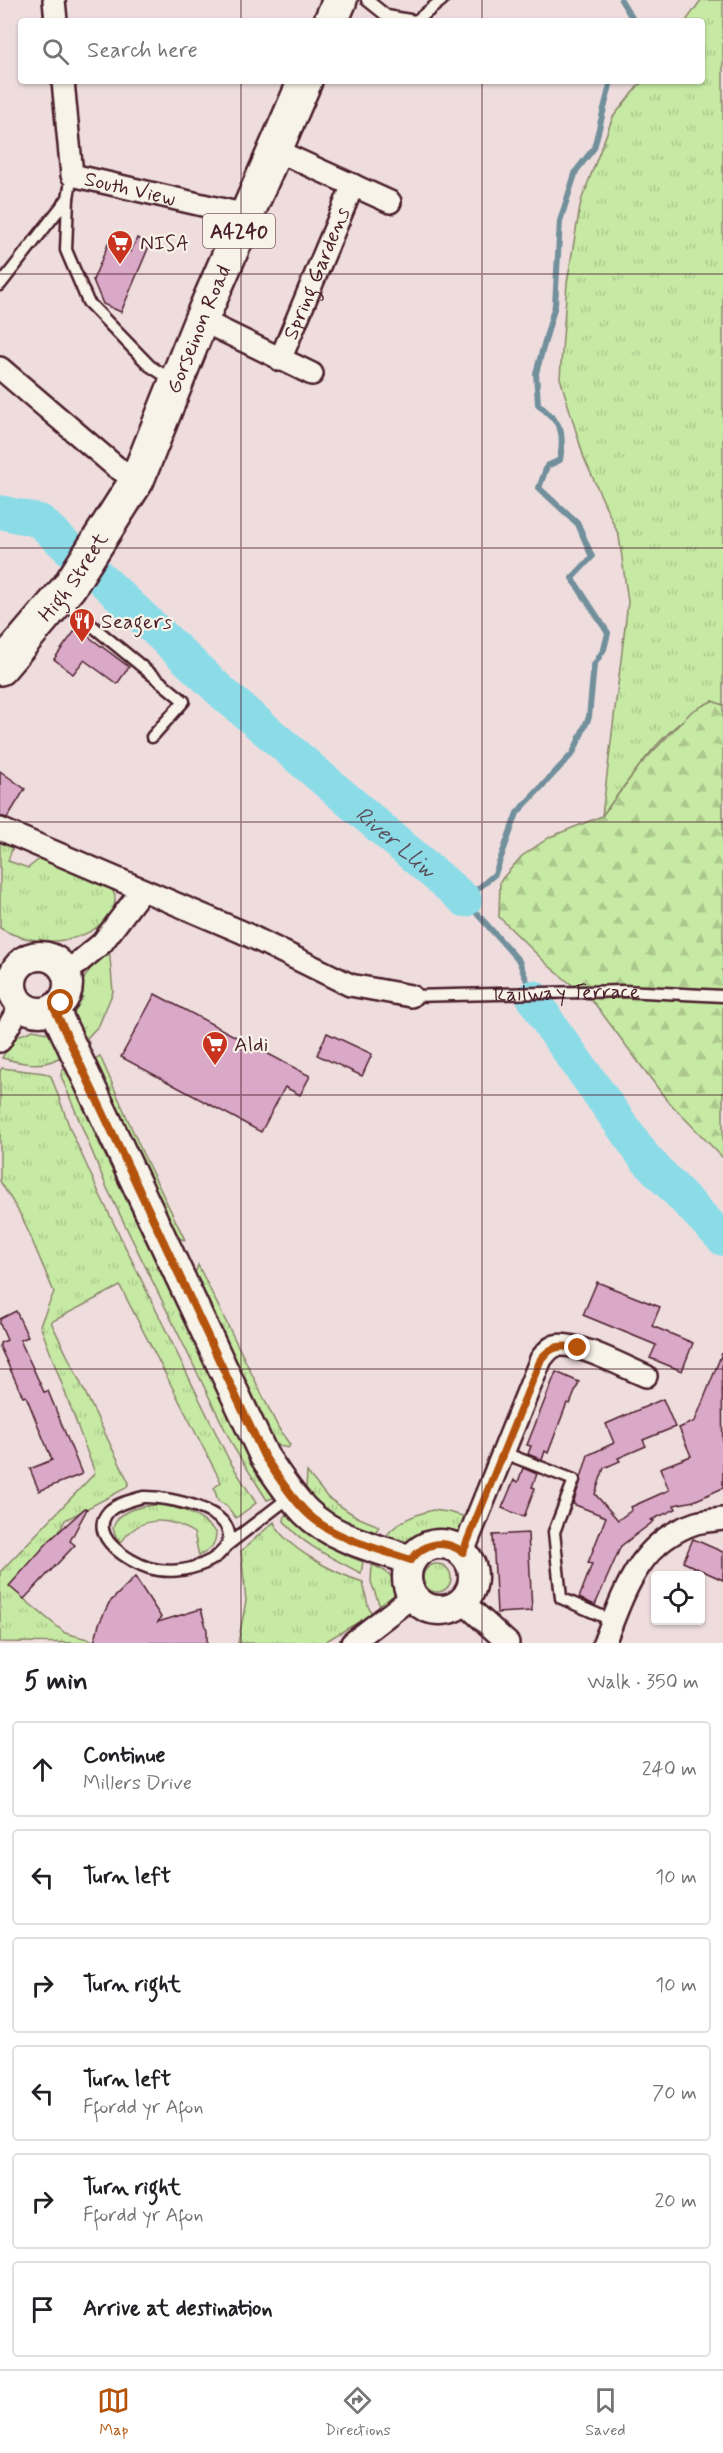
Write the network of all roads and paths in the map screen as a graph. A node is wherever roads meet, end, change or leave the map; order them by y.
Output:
1 (340, 0) edge
2 (367, 0) edge
3 (442, 0) edge
4 (332, 18) edge
5 (399, 18) edge
6 (420, 18) edge
7 (63, 84) edge
8 (304, 84) edge
9 (275, 150) junction
10 (72, 176) junction
11 (353, 185) junction
12 (68, 198) junction
13 (390, 202) dead end
14 (246, 215) junction
15 (0, 285) edge
16 (201, 320) junction
17 (280, 360) junction
18 (0, 368) edge
19 (312, 374) dead end
20 (175, 381) junction
21 (137, 480) junction
22 (64, 593) junction
23 (0, 668) edge
24 (152, 737) dead end
25 (0, 829) edge
26 (142, 890) junction
27 (8, 959) edge
28 (66, 973) junction
29 (411, 996) joint
30 (723, 996) edge
31 (21, 1005) junction
32 (54, 1008) junction
33 (0, 1041) edge
34 (646, 1376) dead end
35 (504, 1453) junction
36 (291, 1496) junction
37 (723, 1519) edge
38 (226, 1546) junction
39 (463, 1552) junction
40 (411, 1560) junction
41 (413, 1596) junction
42 (463, 1602) junction
43 (613, 1621) junction
44 (352, 1643) edge
45 (508, 1643) edge
46 (604, 1643) edge

1 - 4 main road
2 - 5 lane
3 - 6 lane
7 - 10 street, South View
8 - 9 main road, Gorseinon Road / A4240
9 - 11 street, Spring Gardens
9 - 14 main road, Gorseinon Road / A4240
10 - 12 lane
10 - 14 street, South View
11 - 13 street, Spring Gardens
11 - 17 street, Spring Gardens
12 - 15 lane
12 - 20 lane
14 - 16 main road, Gorseinon Road / A4240
16 - 17 street, Spring Gardens
16 - 20 main road, Gorseinon Road / A4240
17 - 19 street, Spring Gardens
18 - 21 street
20 - 21 main road, Gorseinon Road / A4240
21 - 22 main road, High Street / A4240
22 - 23 main road, High Street / A4240
22 - 24 lane
25 - 26 street
26 - 28 street
26 - 29 street
27 - 28 street
27 - 31 street
28 - 32 street
29 - 30 lane, Railway Terrace
31 - 32 street
31 - 33 street
32 - 36 street
34 - 35 street
35 - 39 street
35 - 43 lane
36 - 38 lane
36 - 40 street
37 - 43 street
38 - 38 lane
39 - 40 street
39 - 42 street
40 - 41 street
41 - 42 street
41 - 44 street
42 - 45 street
43 - 46 street

